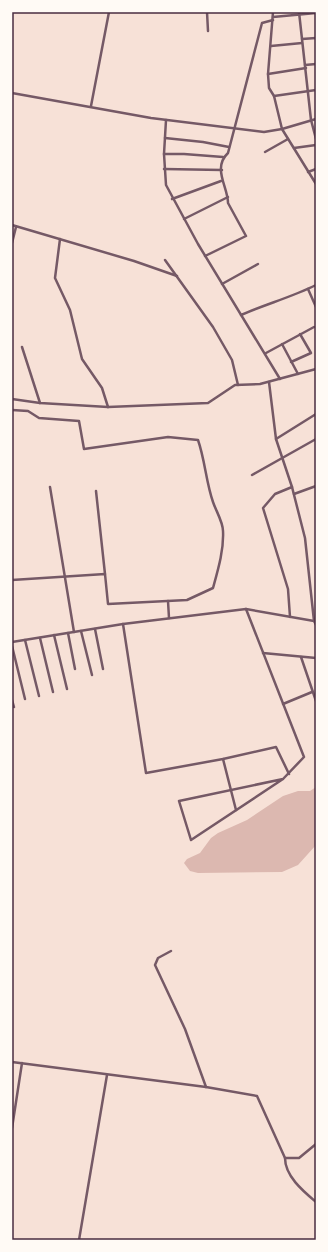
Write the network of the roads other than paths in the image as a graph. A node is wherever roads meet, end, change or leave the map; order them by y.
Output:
1 (109, 12) edge
2 (207, 12) edge
3 (273, 12) edge
4 (300, 13) edge
5 (316, 13) edge
6 (273, 18) junction
7 (208, 31) dead end
8 (316, 38) edge
9 (302, 39) junction
10 (302, 43) junction
11 (271, 46) junction
12 (316, 64) edge
13 (306, 67) junction
14 (268, 74) junction
15 (316, 90) edge
16 (308, 91) junction
17 (12, 93) edge
18 (274, 96) junction
19 (91, 106) junction
20 (316, 119) edge
21 (166, 120) junction
22 (311, 120) junction
23 (234, 128) junction
24 (282, 129) junction
25 (165, 138) junction
26 (288, 138) junction
27 (316, 139) edge
28 (316, 145) edge
29 (229, 147) junction
30 (294, 148) junction
31 (265, 152) dead end
32 (164, 154) junction
33 (223, 157) junction
34 (164, 169) junction
35 (316, 169) edge
36 (222, 170) junction
37 (308, 172) junction
38 (221, 181) junction
39 (316, 184) edge
40 (172, 198) junction
41 (228, 198) junction
42 (184, 219) junction
43 (12, 226) edge
44 (16, 226) junction
45 (60, 239) junction
46 (12, 243) edge
47 (205, 256) junction
48 (166, 260) dead end
49 (258, 264) dead end
50 (178, 276) junction
51 (222, 284) junction
52 (316, 285) edge
53 (308, 289) junction
54 (316, 307) edge
55 (241, 315) junction
56 (314, 326) dead end
57 (300, 334) junction
58 (282, 344) junction
59 (22, 347) dead end
60 (266, 353) junction
61 (291, 362) junction
62 (316, 369) edge
63 (298, 374) junction
64 (280, 379) junction
65 (269, 382) junction
66 (238, 385) junction
67 (12, 399) edge
68 (40, 403) junction
69 (108, 407) junction
70 (12, 410) edge
71 (316, 414) edge
72 (276, 439) junction
73 (316, 439) edge
74 (282, 458) junction
75 (252, 475) dead end
76 (316, 486) edge
77 (50, 487) dead end
78 (292, 487) junction
79 (96, 491) dead end
80 (293, 494) junction
81 (105, 574) junction
82 (66, 576) junction
83 (12, 580) edge
84 (168, 601) junction
85 (246, 609) junction
86 (290, 617) junction
87 (169, 618) junction
88 (314, 621) junction
89 (123, 624) junction
90 (316, 625) edge
91 (95, 629) junction
92 (80, 631) junction
93 (74, 632) junction
94 (68, 633) junction
95 (54, 635) junction
96 (40, 638) junction
97 (25, 640) junction
98 (12, 642) edge
99 (12, 646) edge
100 (263, 653) junction
101 (301, 657) junction
102 (316, 658) edge
103 (103, 669) dead end
104 (75, 670) dead end
105 (92, 675) dead end
106 (67, 690) dead end
107 (53, 692) dead end
108 (312, 692) junction
109 (39, 696) dead end
110 (25, 699) dead end
111 (12, 700) edge
112 (316, 701) edge
113 (283, 704) junction
114 (14, 707) dead end
115 (223, 759) junction
116 (289, 774) junction
117 (283, 779) junction
118 (231, 790) junction
119 (236, 810) junction
120 (171, 951) dead end
121 (12, 1062) edge
122 (22, 1063) junction
123 (107, 1075) junction
124 (206, 1087) junction
125 (12, 1128) edge
126 (316, 1144) edge
127 (285, 1158) junction
128 (316, 1202) edge
129 (79, 1240) edge

1 - 19 street
2 - 7 street
3 - 6 street
4 - 5 street
4 - 6 street
4 - 9 street
6 - 11 street
6 - 23 street
8 - 9 street
9 - 10 street
10 - 11 street
10 - 13 street
11 - 14 street
12 - 13 street
13 - 14 street
13 - 16 street
14 - 18 street
15 - 16 street
16 - 18 street
16 - 22 street
17 - 19 street
18 - 24 street
19 - 21 street
20 - 22 street
21 - 23 street
21 - 25 street
22 - 24 street
22 - 27 street
23 - 24 street
23 - 29 street
24 - 26 street
25 - 29 street
25 - 32 street
26 - 30 street
26 - 31 street
28 - 30 street
29 - 33 street
30 - 37 street
32 - 33 street
32 - 34 street
33 - 36 street
34 - 36 street
34 - 40 street
35 - 37 street
36 - 38 street
37 - 39 street
38 - 40 street
38 - 41 street
40 - 42 street
41 - 42 street
41 - 47 street
42 - 47 street
43 - 44 street
44 - 45 street
44 - 46 street
45 - 50 street
45 - 69 street
47 - 51 street
48 - 50 street
49 - 51 street
50 - 66 street
51 - 55 street
52 - 53 street
53 - 54 street
53 - 55 street
55 - 60 street
56 - 57 street
57 - 58 street
57 - 61 street
58 - 60 street
58 - 61 street
59 - 68 street
60 - 64 street
61 - 63 street
62 - 63 street
63 - 64 street
64 - 65 street
65 - 66 street
65 - 72 street
66 - 69 street
67 - 68 street
68 - 69 street
70 - 84 street
71 - 72 street
72 - 74 street
73 - 74 street
74 - 75 street
74 - 78 street
76 - 80 street
77 - 82 street
78 - 80 street
78 - 86 street
79 - 81 street
80 - 88 street
81 - 82 street
81 - 84 street
82 - 83 street
82 - 93 street
84 - 87 street
85 - 86 street
85 - 87 street
85 - 100 street
86 - 88 street
87 - 89 street
88 - 90 street
89 - 91 street
89 - 115 street
91 - 92 street
91 - 103 street
92 - 93 street
92 - 105 street
93 - 94 street
94 - 95 street
94 - 104 street
95 - 96 street
95 - 106 street
96 - 97 street
96 - 107 street
97 - 98 street
97 - 109 street
99 - 110 street
100 - 101 street
100 - 113 street
101 - 102 street
101 - 108 street
108 - 112 street
108 - 113 street
111 - 114 street
113 - 116 street
115 - 116 street
115 - 118 street
116 - 117 street
117 - 118 street
117 - 119 street
118 - 119 street
118 - 119 street
120 - 124 street
121 - 122 street
122 - 123 street
122 - 125 street
123 - 124 street
123 - 129 street
124 - 127 street
126 - 127 street
127 - 128 street

